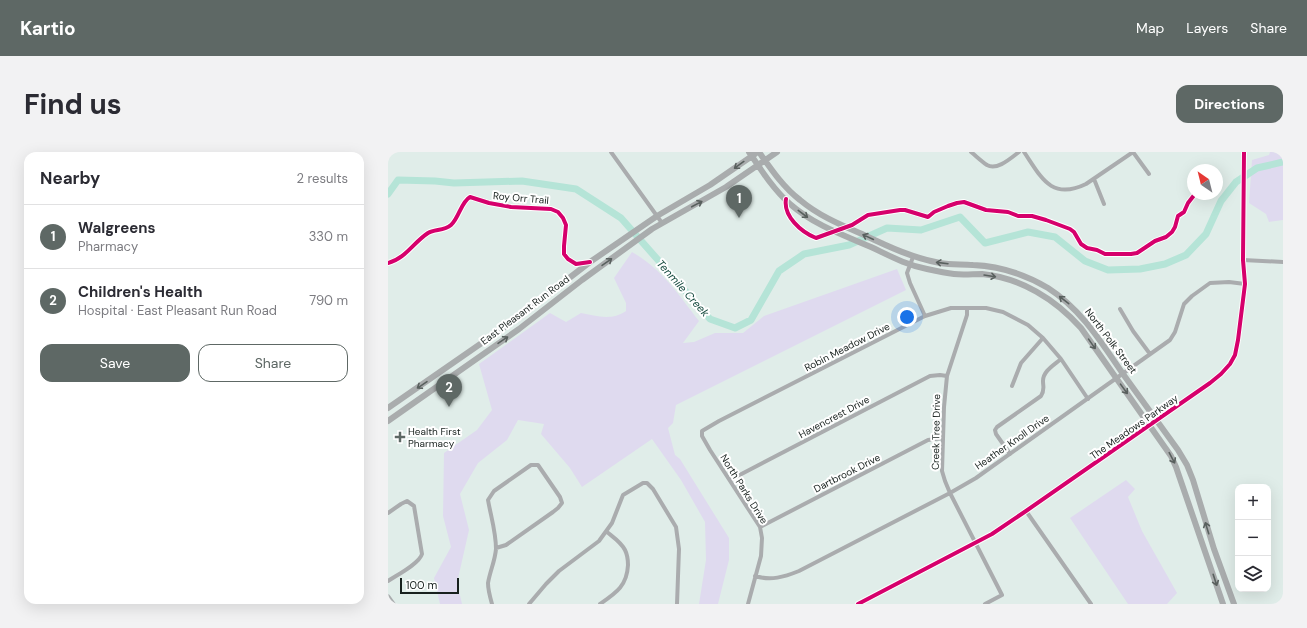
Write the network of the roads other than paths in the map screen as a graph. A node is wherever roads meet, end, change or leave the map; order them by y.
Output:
1 (611, 152) edge
2 (758, 152) edge
3 (777, 152) edge
4 (971, 152) edge
5 (1019, 152) edge
6 (1024, 152) edge
7 (1133, 152) edge
8 (1244, 153) edge
9 (750, 154) edge
10 (765, 160) junction
11 (758, 165) junction
12 (1149, 174) dead end
13 (1094, 179) junction
14 (710, 185) junction
15 (716, 193) junction
16 (1104, 204) dead end
17 (657, 216) junction
18 (662, 223) junction
19 (913, 257) junction
20 (1243, 260) junction
21 (1283, 262) edge
22 (910, 265) junction
23 (1245, 284) junction
24 (552, 290) junction
25 (559, 298) junction
26 (967, 308) junction
27 (1120, 309) dead end
28 (924, 316) junction
29 (1043, 338) junction
30 (1150, 354) junction
31 (465, 355) junction
32 (1061, 359) junction
33 (471, 362) junction
34 (1123, 373) junction
35 (947, 376) junction
36 (1116, 378) junction
37 (1012, 386) dead end
38 (1088, 399) junction
39 (388, 408) edge
40 (388, 421) edge
41 (1157, 421) junction
42 (1150, 425) junction
43 (702, 432) joint
44 (943, 438) junction
45 (1010, 454) junction
46 (730, 480) junction
47 (950, 493) junction
48 (1026, 512) junction
49 (388, 513) edge
50 (760, 527) junction
51 (607, 532) junction
52 (976, 543) junction
53 (496, 548) junction
54 (1214, 549) junction
55 (1206, 552) junction
56 (756, 576) junction
57 (388, 581) edge
58 (388, 597) edge
59 (1089, 603) edge
60 (393, 604) edge
61 (492, 604) edge
62 (529, 604) edge
63 (600, 604) edge
64 (677, 604) edge
65 (748, 604) edge
66 (858, 604) edge
67 (985, 604) edge
68 (1223, 604) edge
69 (1234, 604) edge

1 - 17 street
2 - 9 main road, East Pleasant Run Road
2 - 10 main road, North Polk Street
3 - 10 main road, East Pleasant Run Road
4 - 5 street
6 - 13 street
7 - 12 street
7 - 13 street
8 - 20 street, The Meadows Parkway
9 - 11 main road, North Polk Street
9 -> 14 main road, East Pleasant Run Road
10 - 11 main road, East Pleasant Run Road
19 -> 10 main road, North Polk Street
11 - 15 main road, East Pleasant Run Road
11 -> 22 main road, North Polk Street
13 - 16 street
14 - 15 main road
14 - 17 main road, East Pleasant Run Road
18 -> 15 main road, East Pleasant Run Road
17 - 18 street
17 - 24 main road, East Pleasant Run Road
25 -> 18 main road, East Pleasant Run Road
19 - 22 street
34 -> 19 main road, North Polk Street
20 - 21 street
20 - 23 street, The Meadows Parkway
22 - 28 street
22 -> 36 main road, North Polk Street
23 - 30 street, Heather Knoll Drive
23 - 41 street, The Meadows Parkway
24 - 25 main road
24 - 31 main road, East Pleasant Run Road
33 -> 25 main road, East Pleasant Run Road
26 - 28 street, Robin Meadow Drive
26 - 29 street, Robin Meadow Drive
26 - 35 street, Creek Tree Drive
27 - 30 street
28 - 43 street, Robin Meadow Drive
29 - 32 street, Robin Meadow Drive
29 - 37 street
30 - 34 street, Heather Knoll Drive
31 - 33 main road
31 -> 39 main road, East Pleasant Run Road
32 - 38 street, Robin Meadow Drive
32 - 45 street
33 - 40 main road, East Pleasant Run Road
34 - 36 street, Heather Knoll Drive
34 - 41 main road, North Polk Street
35 - 44 street, Creek Tree Drive
35 - 46 street, Havencrest Drive
36 - 38 street, Heather Knoll Drive
36 -> 42 main road, North Polk Street
38 - 45 street, Heather Knoll Drive
41 - 42 street, The Meadows Parkway
54 -> 41 main road, North Polk Street
42 - 48 street, The Meadows Parkway
42 -> 55 main road, North Polk Street
43 - 46 street, North Parks Drive
44 - 47 street, Creek Tree Drive
44 - 50 street, Dartbrook Drive
45 - 47 street, Heather Knoll Drive
46 - 50 street, North Parks Drive
47 - 52 street, Creek Tree Drive
47 - 56 street, Heather Knoll Drive
48 - 52 street, The Meadows Parkway
48 - 59 street
49 - 57 street
50 - 56 street, North Parks Drive
51 - 62 street
51 - 63 street
51 - 64 street
52 - 66 street, The Meadows Parkway
52 - 67 street, Creek Tree Drive
53 - 53 street
53 - 61 street
54 - 55 main road
54 - 69 main road, North Polk Street
55 -> 68 main road, North Polk Street
56 - 65 street, North Parks Drive
58 - 60 street

